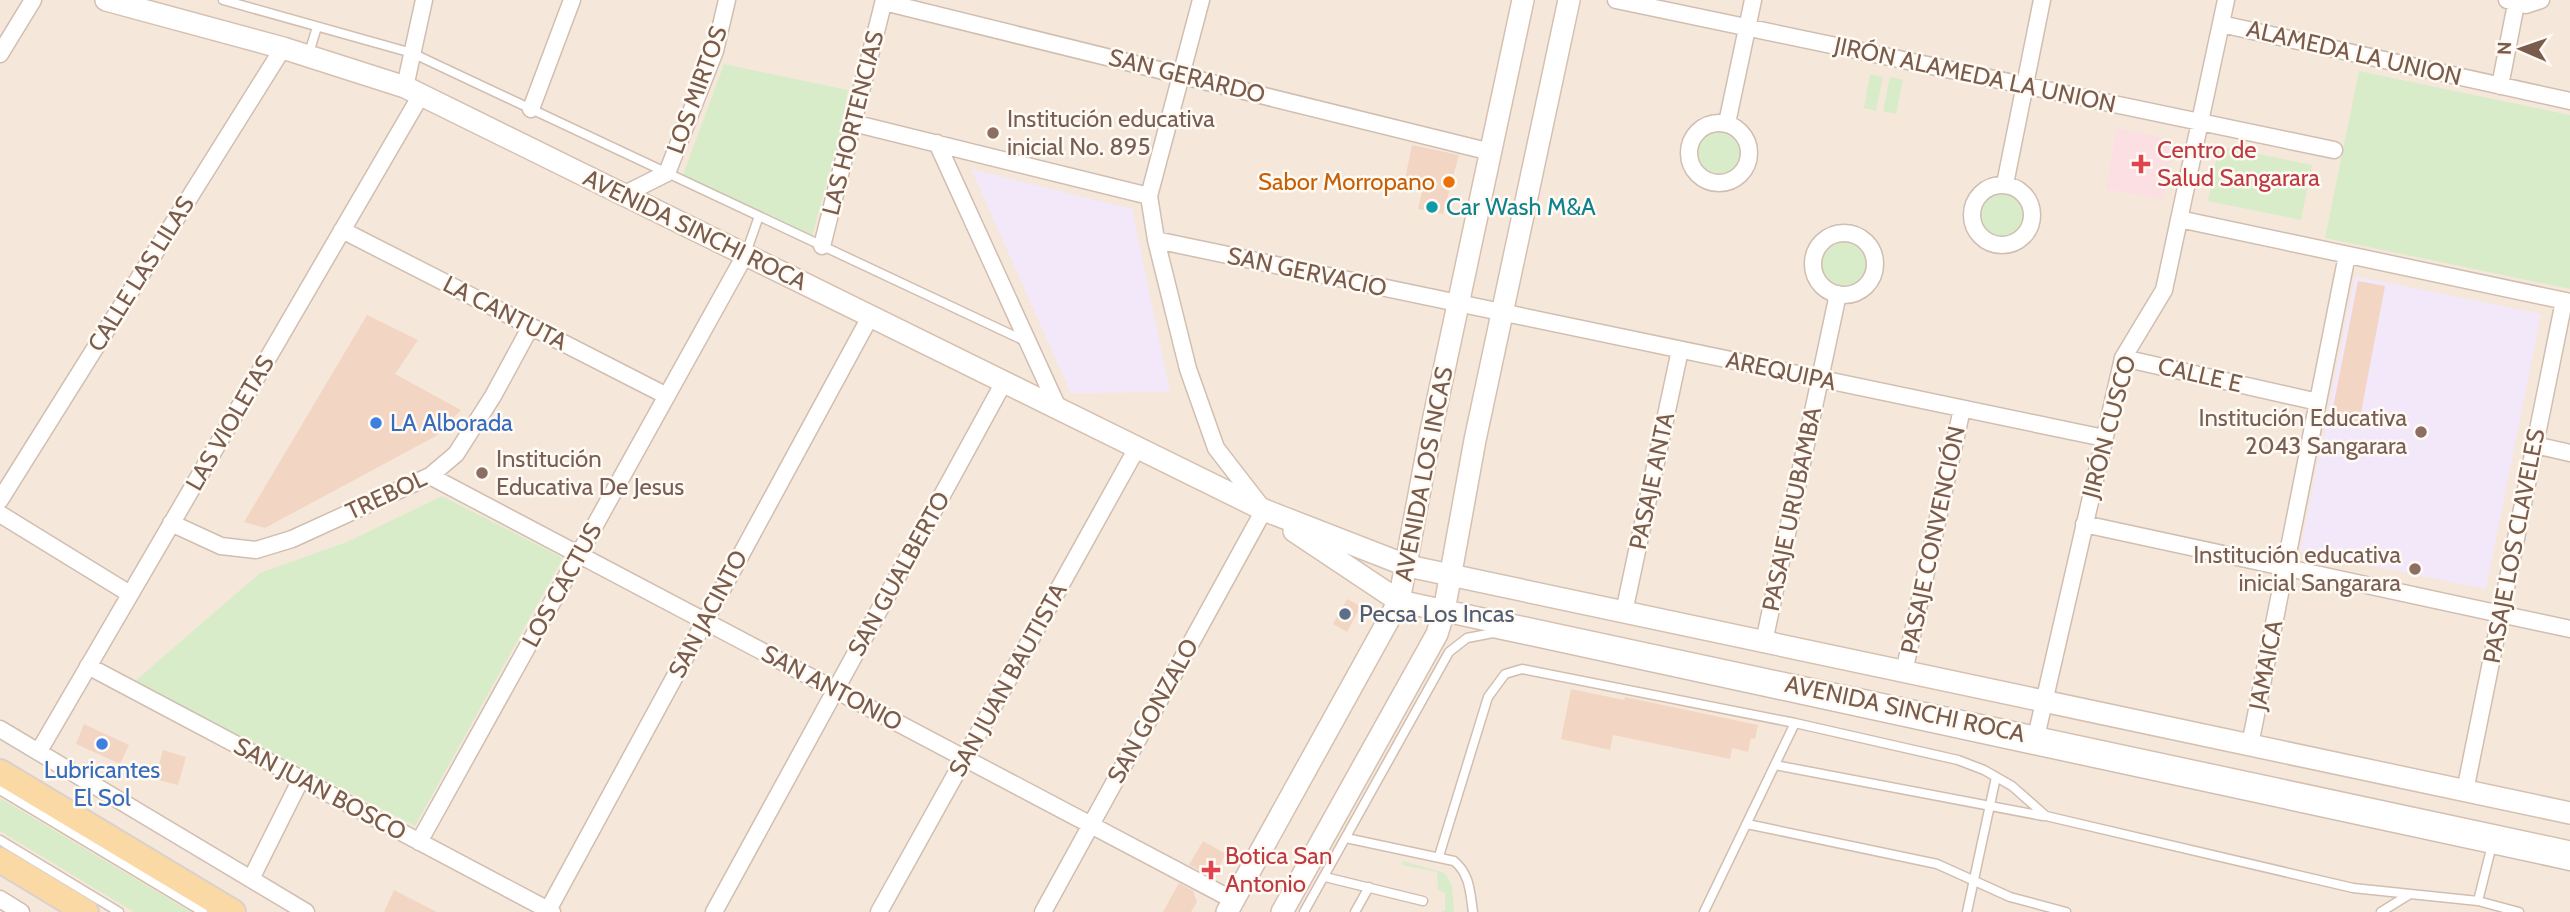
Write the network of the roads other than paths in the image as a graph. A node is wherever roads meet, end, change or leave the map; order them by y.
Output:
1 (33, 0) edge
2 (106, 0) edge
3 (223, 0) edge
4 (425, 0) edge
5 (572, 0) edge
6 (727, 0) edge
7 (1201, 0) edge
8 (1523, 0) edge
9 (1569, 0) edge
10 (1616, 0) edge
11 (1753, 0) edge
12 (2042, 0) edge
13 (2226, 0) edge
14 (2541, 0) edge
15 (884, 1) edge
16 (2511, 2) edge
17 (139, 3) edge
18 (2221, 24) junction
19 (317, 27) junction
20 (1747, 28) junction
21 (283, 48) junction
22 (412, 53) junction
23 (0, 54) edge
24 (308, 56) junction
25 (1181, 75) junction
26 (2025, 86) junction
27 (2500, 86) junction
28 (413, 91) junction
29 (2570, 101) edge
30 (531, 109) junction
31 (2200, 122) junction
32 (853, 123) junction
33 (1727, 123) dead end
34 (937, 143) junction
35 (2334, 150) dead end
36 (1490, 152) junction
37 (667, 173) junction
38 (2005, 184) dead end
39 (623, 195) junction
40 (1149, 197) junction
41 (758, 216) junction
42 (2179, 219) junction
43 (342, 230) junction
44 (1156, 240) junction
45 (822, 246) junction
46 (745, 255) junction
47 (2347, 255) junction
48 (1838, 294) dead end
49 (2567, 302) edge
50 (1458, 304) junction
51 (1502, 313) junction
52 (870, 317) junction
53 (531, 326) junction
54 (1028, 342) junction
55 (1680, 350) junction
56 (2123, 358) junction
57 (1820, 379) junction
58 (1004, 382) junction
59 (667, 396) junction
60 (2318, 402) junction
61 (1962, 409) junction
62 (1059, 410) junction
63 (2104, 439) junction
64 (2535, 445) junction
65 (1136, 448) junction
66 (2570, 453) edge
67 (430, 477) junction
68 (0, 500) edge
69 (1264, 510) junction
70 (0, 514) edge
71 (172, 523) junction
72 (2084, 524) junction
73 (579, 553) junction
74 (1408, 566) junction
75 (2285, 568) junction
76 (1451, 575) junction
77 (130, 594) junction
78 (1399, 601) junction
79 (1444, 611) junction
80 (1623, 612) junction
81 (2500, 614) junction
82 (705, 620) junction
83 (2570, 629) edge
84 (1764, 642) junction
85 (88, 666) junction
86 (1905, 672) junction
87 (835, 690) junction
88 (2044, 701) junction
89 (1796, 723) junction
90 (0, 729) edge
91 (2036, 737) junction
92 (2250, 745) junction
93 (39, 751) junction
94 (965, 758) junction
95 (1776, 765) junction
96 (0, 772) edge
97 (1996, 777) junction
98 (301, 779) junction
99 (0, 790) edge
100 (2465, 791) junction
101 (1990, 805) junction
102 (2570, 813) edge
103 (2046, 816) junction
104 (1747, 824) junction
105 (1090, 825) junction
106 (1346, 838) junction
107 (0, 840) edge
108 (419, 842) junction
109 (2493, 842) junction
110 (2570, 852) edge
111 (1439, 856) junction
112 (0, 860) edge
113 (2570, 866) edge
114 (1325, 877) junction
115 (251, 879) junction
116 (1974, 881) junction
117 (1369, 887) junction
118 (2410, 894) junction
119 (0, 899) edge
120 (1423, 901) dead end
121 (2479, 901) junction
122 (1230, 906) edge
123 (549, 911) edge
124 (21, 912) edge
125 (86, 912) edge
126 (119, 912) edge
127 (203, 912) edge
128 (233, 912) edge
129 (306, 912) edge
130 (714, 912) edge
131 (879, 912) edge
132 (1043, 912) edge
133 (1282, 912) edge
134 (1304, 912) edge
135 (1355, 912) edge
136 (1473, 912) edge
137 (1704, 912) edge
138 (1967, 912) edge
139 (2066, 912) edge
140 (2381, 912) edge
141 (2519, 912) edge

1 - 23 street
2 - 17 main road, AVENIDA SINCHI ROCA
3 - 19 lane
4 - 22 street, LAS VIOLETAS
5 - 30 street
6 - 37 street, LOS MIRTOS
7 - 25 street
8 - 36 main road, AVENIDA LOS INCAS
9 - 51 main road, AVENIDA LOS INCAS
10 - 20 street, JIRÓN ALAMEDA LA UNION
11 - 20 street
12 - 26 street
13 - 18 street, JIRÓN CUSCO
14 - 16 street
15 - 25 street, SAN GERARDO
15 - 32 street, LAS HORTENCIAS
16 - 27 street
17 - 21 main road, AVENIDA SINCHI ROCA
18 - 27 street, ALAMEDA LA UNION
18 - 31 street, JIRÓN CUSCO
19 - 22 lane
19 - 24 lane
20 - 26 street, JIRÓN ALAMEDA LA UNION
20 - 33 street
21 - 24 main road, AVENIDA SINCHI ROCA
21 - 68 street, CALLE LAS LILAS
22 - 28 street, LAS VIOLETAS
22 - 30 lane
24 - 28 main road, AVENIDA SINCHI ROCA
25 - 36 street, SAN GERARDO
25 - 40 street
26 - 31 street, JIRÓN ALAMEDA LA UNION
26 - 38 street
27 - 29 street, ALAMEDA LA UNION
28 - 39 main road, AVENIDA SINCHI ROCA
28 - 43 street, LAS VIOLETAS
30 - 37 lane
31 - 35 street, JIRÓN ALAMEDA LA UNION
31 - 42 street, JIRÓN CUSCO
32 - 34 street
32 - 45 street, LAS HORTENCIAS
34 - 40 street
34 - 54 street
36 - 50 main road, AVENIDA LOS INCAS
37 - 39 street, LOS MIRTOS
37 - 41 lane
39 - 46 main road, AVENIDA SINCHI ROCA
40 - 44 street
41 - 45 lane
41 - 46 lane
42 - 47 street
42 - 56 street, JIRÓN CUSCO
43 - 53 street, LA CANTUTA
43 - 71 street, LAS VIOLETAS
44 - 50 street, SAN GERVACIO
44 - 69 street
45 - 54 lane
46 - 52 main road, AVENIDA SINCHI ROCA
46 - 59 street, LOS CACTUS
47 - 49 street
47 - 60 street, JAMAICA
48 - 57 street, PASAJE URUBAMBA
49 - 64 street, PASAJE LOS CLAVELES
50 - 51 street, AREQUIPA
50 - 74 main road, AVENIDA LOS INCAS
51 - 55 street, AREQUIPA
51 - 76 main road, AVENIDA LOS INCAS
52 - 58 main road, AVENIDA SINCHI ROCA
52 - 82 street, SAN JACINTO
53 - 59 street, LA CANTUTA
53 - 67 street, TREBOL
54 - 62 street
55 - 57 street, AREQUIPA
55 - 80 street, PASAJE ANTA
56 - 60 street, CALLE E
56 - 63 street, JIRÓN CUSCO
57 - 61 street, AREQUIPA
57 - 84 street, PASAJE URUBAMBA
58 - 62 main road, AVENIDA SINCHI ROCA
58 - 87 street, SAN GUALBERTO
59 - 73 street, LOS CACTUS
60 - 75 street, JAMAICA
61 - 63 street, AREQUIPA
61 - 86 street, PASAJE CONVENCIÓN
62 - 65 main road, AVENIDA SINCHI ROCA
63 - 72 street, JIRÓN CUSCO
64 - 66 street
64 - 81 street, PASAJE LOS CLAVELES
65 - 69 main road, AVENIDA SINCHI ROCA
65 - 94 street, SAN JUAN BAUTISTA
67 - 71 street, TREBOL
67 - 73 street, SAN ANTONIO
69 - 74 main road, AVENIDA SINCHI ROCA
69 - 78 main road, AVENIDA SINCHI ROCA
69 - 105 street, SAN GONZALO
70 - 77 street
71 - 77 street, LAS VIOLETAS
72 - 75 street
72 - 88 street, JIRÓN CUSCO
73 - 82 street, SAN ANTONIO
73 - 108 street, LOS CACTUS
74 - 76 main road, AVENIDA SINCHI ROCA
74 - 78 main road, AVENIDA LOS INCAS
75 - 81 street
75 - 92 street, JAMAICA
76 - 79 main road, AVENIDA LOS INCAS
76 - 80 main road, AVENIDA SINCHI ROCA
77 - 85 street, LAS VIOLETAS
78 - 79 main road, AVENIDA SINCHI ROCA
78 - 122 main road, AVENIDA LOS INCAS
79 - 91 main road, AVENIDA SINCHI ROCA
79 - 133 main road, AVENIDA LOS INCAS
80 - 84 main road, AVENIDA SINCHI ROCA
81 - 83 street
81 - 100 street, PASAJE LOS CLAVELES
82 - 87 street, SAN ANTONIO
82 - 123 street, SAN JACINTO
84 - 86 main road, AVENIDA SINCHI ROCA
85 - 93 street, LAS VIOLETAS
85 - 98 street, SAN JUAN BOSCO
86 - 88 main road, AVENIDA SINCHI ROCA
87 - 94 street, SAN ANTONIO
87 - 130 street, SAN GUALBERTO
88 - 91 street, JIRÓN CUSCO
88 - 92 main road, AVENIDA SINCHI ROCA
89 - 95 lane
89 - 97 lane
89 - 111 lane
90 - 93 street
91 - 109 main road, AVENIDA SINCHI ROCA
92 - 100 main road, AVENIDA SINCHI ROCA
93 - 115 street
94 - 105 street, SAN ANTONIO
94 - 131 street, SAN JUAN BAUTISTA
95 - 101 lane
95 - 104 lane
96 - 128 main road
97 - 101 lane
97 - 103 lane
98 - 108 street, SAN JUAN BOSCO
98 - 115 street
99 - 127 lane
100 - 102 main road, AVENIDA SINCHI ROCA
101 - 103 lane
101 - 116 lane
103 - 118 lane
104 - 116 lane
104 - 137 lane
105 - 122 street, SAN ANTONIO
105 - 132 street, SAN GONZALO
106 - 109 lane
106 - 111 lane
106 - 114 lane
107 - 126 lane
108 - 123 street, SAN JUAN BOSCO
109 - 110 main road, AVENIDA SINCHI ROCA
109 - 113 lane
109 - 121 lane
111 - 136 lane
112 - 125 main road
114 - 117 lane
114 - 134 lane
115 - 129 street
116 - 138 lane
116 - 139 lane
117 - 120 lane
117 - 135 lane
118 - 121 lane
118 - 140 lane
119 - 124 street
121 - 141 lane

